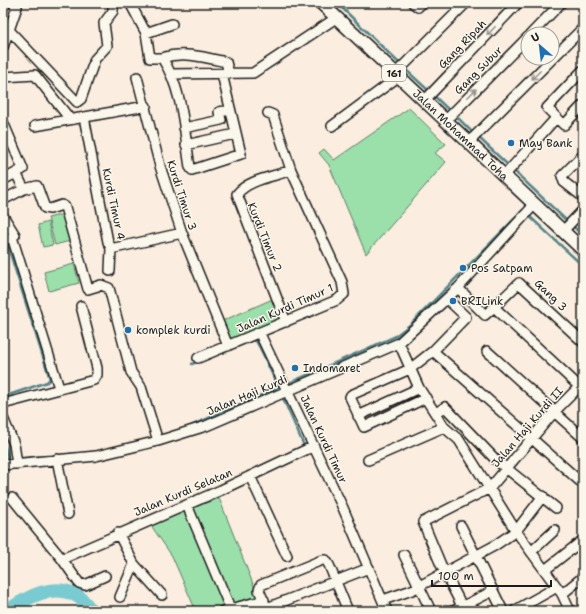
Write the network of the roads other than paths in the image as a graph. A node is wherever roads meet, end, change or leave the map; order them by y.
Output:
1 (113, 3) edge
2 (130, 3) edge
3 (413, 3) edge
4 (422, 3) edge
5 (466, 3) edge
6 (518, 3) edge
7 (562, 3) edge
8 (14, 4) edge
9 (325, 4) edge
10 (336, 18) junction
11 (172, 24) dead end
12 (539, 26) edge
13 (583, 28) edge
14 (9, 30) junction
15 (146, 33) junction
16 (520, 45) edge
17 (3, 47) edge
18 (162, 58) junction
19 (583, 70) edge
20 (171, 74) junction
21 (225, 74) junction
22 (397, 76) junction
23 (3, 77) edge
24 (137, 77) dead end
25 (424, 101) junction
26 (583, 105) edge
27 (146, 106) junction
28 (230, 110) junction
29 (268, 113) dead end
30 (84, 117) junction
31 (556, 118) junction
32 (70, 119) junction
33 (444, 121) junction
34 (3, 122) edge
35 (36, 126) dead end
36 (332, 126) dead end
37 (184, 128) junction
38 (235, 134) junction
39 (472, 139) junction
40 (186, 145) junction
41 (583, 155) edge
42 (291, 170) junction
43 (16, 173) junction
44 (504, 176) junction
45 (3, 180) edge
46 (24, 189) junction
47 (583, 197) edge
48 (3, 200) edge
49 (534, 205) junction
50 (583, 210) edge
51 (3, 216) edge
52 (569, 224) junction
53 (182, 233) junction
54 (15, 235) dead end
55 (3, 240) edge
56 (111, 248) junction
57 (583, 250) edge
58 (110, 271) dead end
59 (458, 288) junction
60 (447, 299) junction
61 (81, 306) dead end
62 (494, 307) junction
63 (286, 322) junction
64 (260, 334) junction
65 (583, 342) edge
66 (399, 344) junction
67 (228, 346) junction
68 (433, 351) junction
69 (487, 351) dead end
70 (198, 358) dead end
71 (410, 369) junction
72 (582, 386) edge
73 (286, 387) junction
74 (59, 388) junction
75 (419, 388) junction
76 (426, 398) junction
77 (3, 404) edge
78 (555, 412) junction
79 (436, 413) junction
80 (358, 416) junction
81 (3, 418) edge
82 (444, 427) junction
83 (583, 438) edge
84 (531, 439) junction
85 (157, 440) junction
86 (314, 446) junction
87 (57, 459) junction
88 (368, 460) dead end
89 (17, 464) junction
90 (3, 465) edge
91 (506, 468) junction
92 (250, 476) junction
93 (583, 484) edge
94 (490, 488) junction
95 (543, 496) junction
96 (12, 498) dead end
97 (187, 505) junction
98 (556, 508) dead end
99 (68, 514) dead end
100 (461, 526) dead end
101 (555, 530) dead end
102 (516, 531) junction
103 (118, 533) junction
104 (583, 540) edge
105 (531, 552) junction
106 (404, 555) dead end
107 (476, 555) junction
108 (287, 556) dead end
109 (62, 559) junction
110 (134, 564) junction
111 (368, 568) junction
112 (544, 570) junction
113 (445, 572) junction
114 (105, 576) dead end
115 (583, 577) edge
116 (337, 582) junction
117 (419, 587) junction
118 (493, 591) junction
119 (559, 591) junction
120 (162, 595) dead end
121 (120, 597) dead end
122 (264, 600) junction
123 (383, 600) junction
124 (462, 606) junction
125 (226, 607) edge
126 (265, 610) edge
127 (348, 611) edge
128 (387, 611) edge
129 (431, 611) edge
130 (453, 611) edge
131 (503, 611) edge
132 (514, 611) edge
133 (570, 611) edge

1 - 14 street
2 - 15 street
3 - 4 street
5 - 22 street
6 -> 25 street, Gang Ripah
7 - 12 street
8 - 14 street
9 - 10 main road, Jalan Mohammad Toha / 161
10 - 21 street
10 - 22 main road, Jalan Mohammad Toha / 161
11 - 15 street
13 -> 39 street
14 - 17 street
15 - 18 street
33 -> 16 street, Gang Subur
18 - 20 street
18 - 21 street
19 - 31 street
20 - 21 street
20 - 37 street
21 - 28 street
22 - 25 main road, Jalan Mohammad Toha / 161
22 - 36 street
23 - 32 street
24 - 27 street, Kurdi Timur 3
25 - 33 main road, Jalan Mohammad Toha / 161
26 - 31 street
27 - 30 street
27 - 53 street, Kurdi Timur 3
28 - 37 street
28 - 38 street
29 - 42 street
30 - 32 street
30 - 56 street, Kurdi Timur 4
31 - 44 street
32 - 35 street
33 - 39 main road, Jalan Mohammad Toha / 161
34 - 43 street
37 - 40 street
38 - 40 street
38 - 40 street
39 - 44 main road, Jalan Mohammad Toha / 161
41 - 47 street
42 - 63 street, Kurdi Timur 2
42 - 63 street, Jalan Kurdi Timur 1
43 - 45 street
43 - 46 street
44 - 49 main road, Jalan Mohammad Toha / 161
46 - 48 street
46 - 85 street
49 - 52 main road, Jalan Mohammad Toha / 161
49 - 59 street, Jalan Haji Kurdi
50 - 52 street
51 - 54 street
52 - 57 main road, Jalan Mohammad Toha / 161
53 - 56 street, Kurdi Timur 4
53 - 67 street, Kurdi Timur 3
55 - 74 street
56 - 58 street
59 - 60 street, Jalan Haji Kurdi
59 - 62 street
60 - 66 street, Jalan Haji Kurdi
60 - 68 street
61 - 74 street
62 - 65 street, Gang 3
62 - 72 street
63 - 64 street, Jalan Kurdi Timur 1
64 - 67 street, Jalan Kurdi Timur 1
64 - 73 street, Jalan Kurdi Timur
66 - 71 street
66 - 73 street, Jalan Haji Kurdi
67 - 70 street, Jalan Kurdi Timur 1
68 - 71 street
68 - 84 street
69 - 78 street
71 - 75 street
71 - 80 street
72 - 78 street, Jalan Haji Kurdi II
73 - 85 street, Jalan Haji Kurdi
73 - 86 street, Jalan Kurdi Timur
74 - 77 street
75 - 76 street
75 - 80 street
76 - 79 street
76 - 80 street
78 - 83 street
78 - 84 street, Jalan Haji Kurdi II
79 - 82 street
79 - 91 street
81 - 89 street
82 - 88 street
82 - 94 street
84 - 91 street, Jalan Haji Kurdi II
84 - 93 street
85 - 87 street, Jalan Haji Kurdi
86 - 92 street, Jalan Kurdi Selatan
86 - 111 street, Jalan Kurdi Timur
87 - 89 street, Jalan Haji Kurdi
87 - 99 street
89 - 90 street, Jalan Haji Kurdi
91 - 94 street, Jalan Haji Kurdi II
91 - 95 street
92 - 97 street, Jalan Kurdi Selatan
92 - 108 street
94 - 102 street
94 - 113 street
95 - 98 street
95 - 102 street
96 - 109 street
97 - 103 street, Jalan Kurdi Selatan
97 - 125 street
100 - 107 street
101 - 105 street
102 - 105 street
102 - 107 street
103 - 109 street, Jalan Kurdi Selatan
103 - 110 street
104 - 112 street
105 - 112 street
106 - 117 street
107 - 113 street
107 - 118 street
109 - 114 street
110 - 120 street
110 - 121 street
111 - 116 street
111 - 123 street, Jalan Kurdi Timur
112 - 119 street
113 - 117 street
113 - 124 street
115 - 119 street
116 - 122 street
116 - 126 street
116 - 127 street
117 - 123 street
117 - 129 street
118 - 124 street
118 - 131 street
119 - 132 street
119 - 133 street
122 - 125 street
122 - 126 street
123 - 128 street, Jalan Kurdi Timur
124 - 130 street

